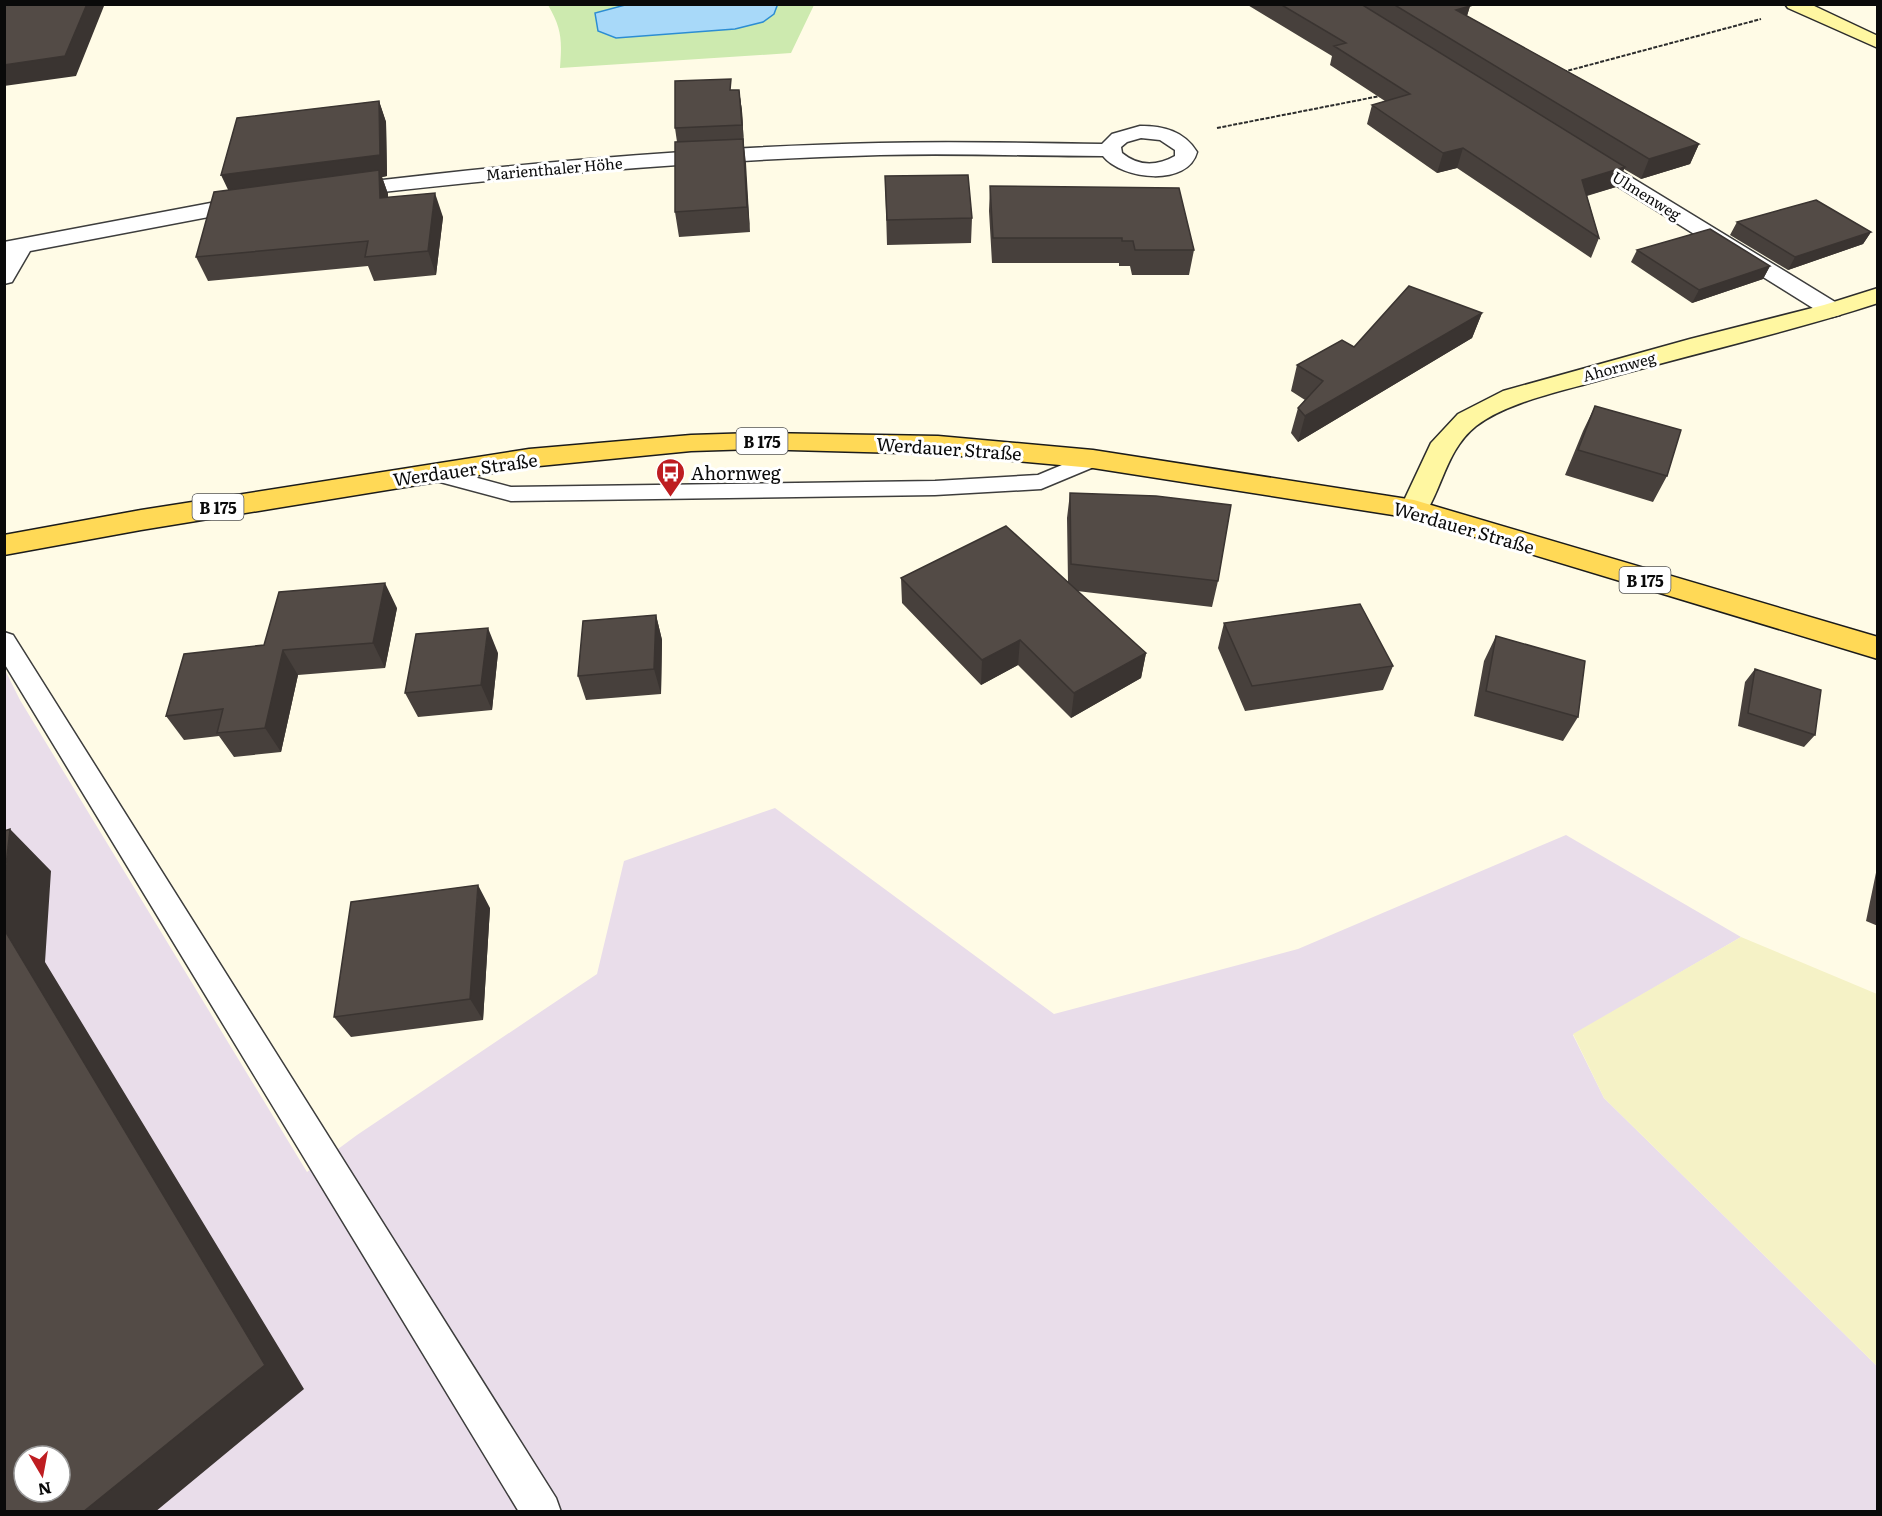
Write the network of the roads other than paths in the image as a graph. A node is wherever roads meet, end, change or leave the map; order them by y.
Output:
1 (1798, 6) edge
2 (1878, 43) edge
3 (1561, 143) edge
4 (1109, 150) junction
5 (320, 194) edge
6 (274, 199) edge
7 (13, 247) edge
8 (4, 277) edge
9 (1878, 295) edge
10 (1832, 310) junction
11 (1093, 459) junction
12 (433, 473) junction
13 (1414, 509) junction
14 (4, 545) edge
15 (4, 641) edge
16 (1878, 648) edge
17 (542, 1512) edge

1 - 2 street
3 - 10 street, Ulmenweg
4 - 4 street
4 - 5 street, Marienthaler Höhe
6 - 7 street
7 - 8 street
9 - 10 street, Ahornweg
10 - 13 street, Ahornweg
11 - 12 main road, Werdauer Straße / B 175
11 - 12 lane
11 - 13 main road, Werdauer Straße / B 175
12 - 14 main road, Werdauer Straße / B 175
13 - 16 main road, Werdauer Straße / B 175
15 - 17 lane

